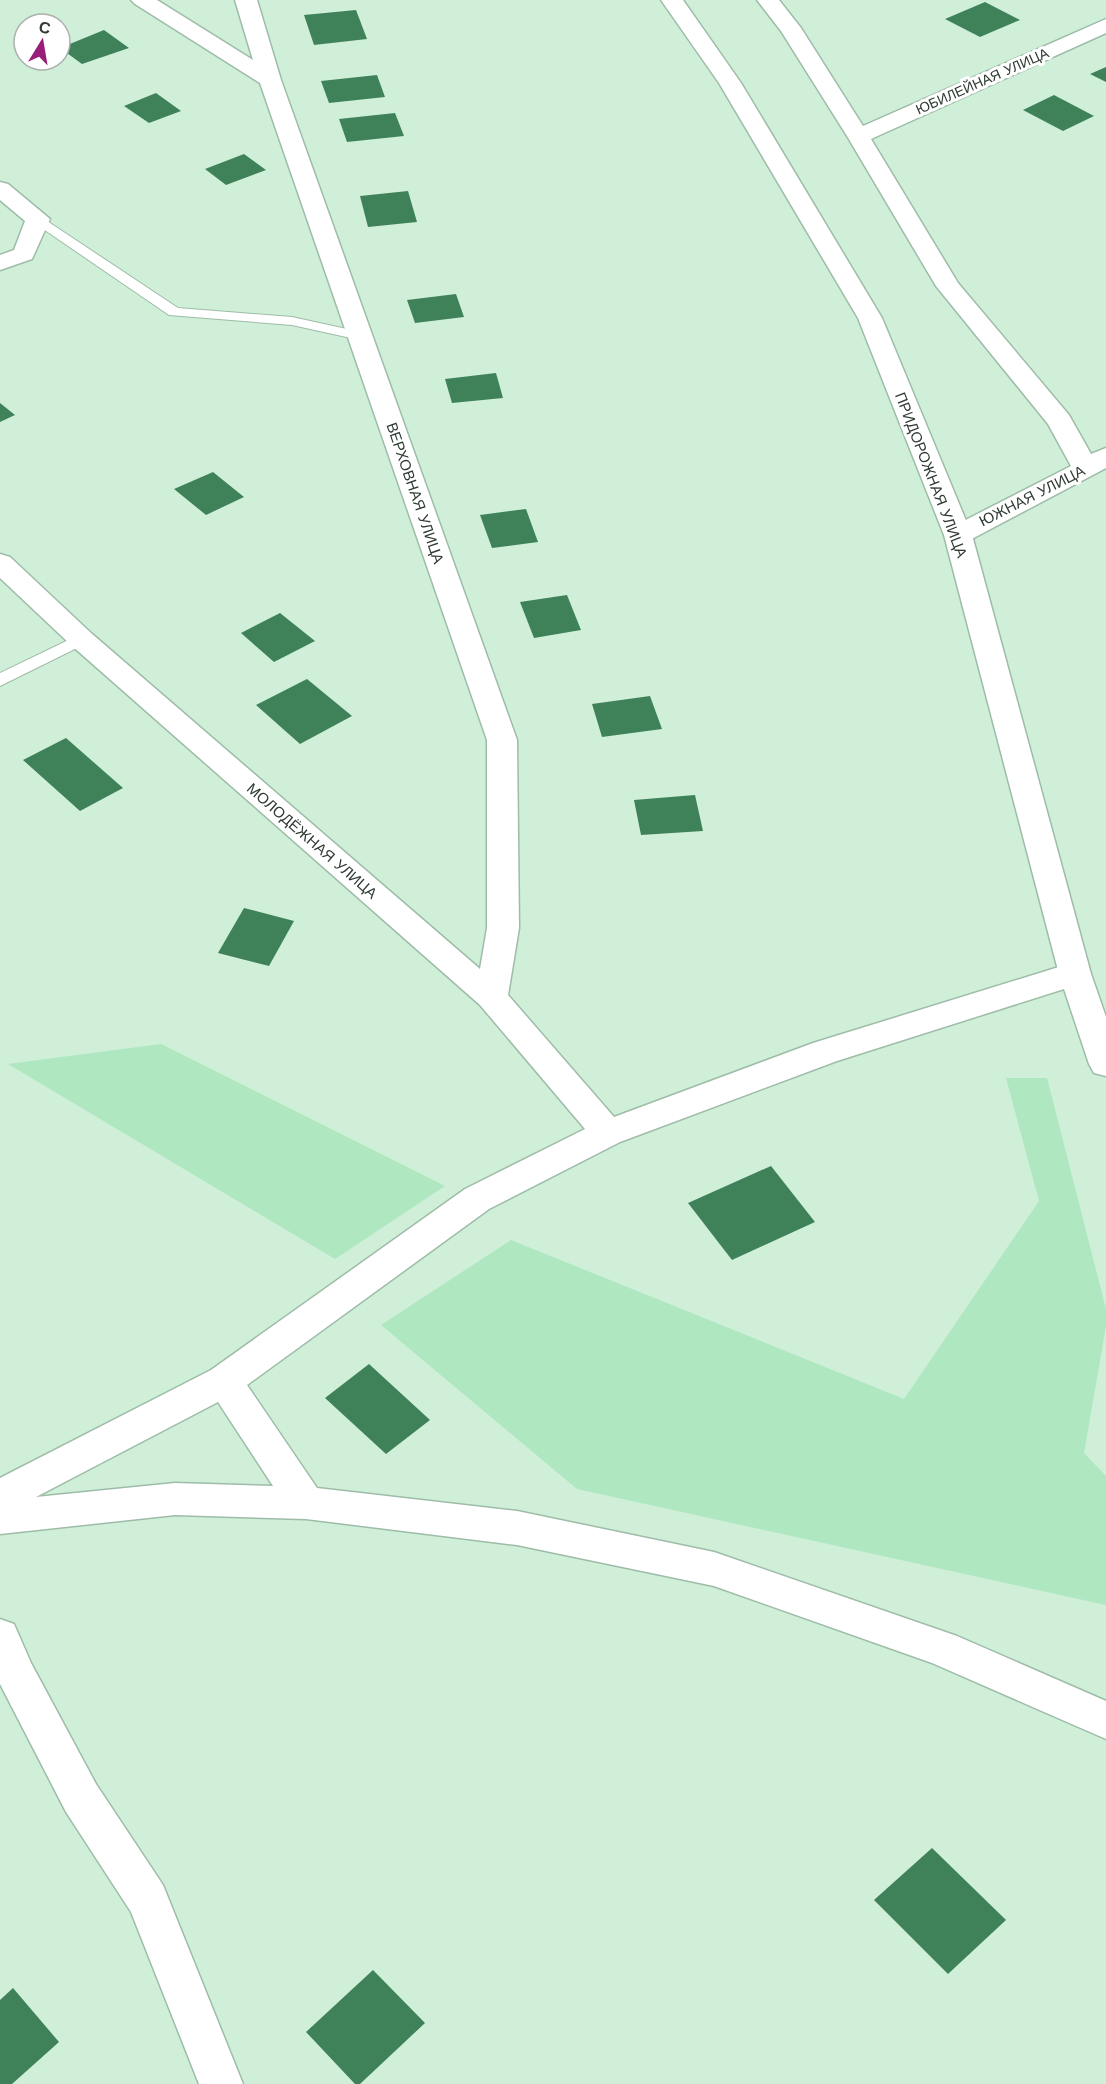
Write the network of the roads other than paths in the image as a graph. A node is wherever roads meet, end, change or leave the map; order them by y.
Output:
1 (142, 0) edge
2 (246, 0) edge
3 (672, 0) edge
4 (768, 0) edge
5 (1106, 25) edge
6 (270, 81) junction
7 (858, 136) junction
8 (0, 189) edge
9 (38, 219) junction
10 (0, 263) edge
11 (360, 336) junction
12 (1096, 462) edge
13 (958, 535) junction
14 (0, 563) edge
15 (81, 639) junction
16 (0, 680) edge
17 (1075, 974) junction
18 (491, 997) junction
19 (1103, 1045) edge
20 (608, 1133) junction
21 (224, 1381) junction
22 (0, 1497) edge
23 (306, 1503) junction
24 (0, 1517) edge
25 (0, 1637) edge
26 (1106, 1720) edge
27 (221, 2084) edge

1 - 6 street
2 - 6 street, ВЕРХОВНАЯ УЛИЦА
3 - 13 street, ПРИДОРОЖНАЯ УЛИЦА
4 - 7 street
5 - 7 street, ЮБИЛЕЙНАЯ УЛИЦА
6 - 11 street, ВЕРХОВНАЯ УЛИЦА
7 - 12 street
8 - 9 street
9 - 10 street
9 - 11 lane
11 - 18 street, ВЕРХОВНАЯ УЛИЦА
12 - 13 street, ЮЖНАЯ УЛИЦА
13 - 17 street, ПРИДОРОЖНАЯ УЛИЦА
14 - 15 street, МОЛОДЁЖНАЯ УЛИЦА
15 - 16 lane
15 - 18 street, МОЛОДЁЖНАЯ УЛИЦА
17 - 19 street, ПРИДОРОЖНАЯ УЛИЦА
17 - 20 street
18 - 20 street, МОЛОДЁЖНАЯ УЛИЦА
20 - 21 street
21 - 22 street
21 - 23 street
23 - 24 street
23 - 26 street
25 - 27 street

